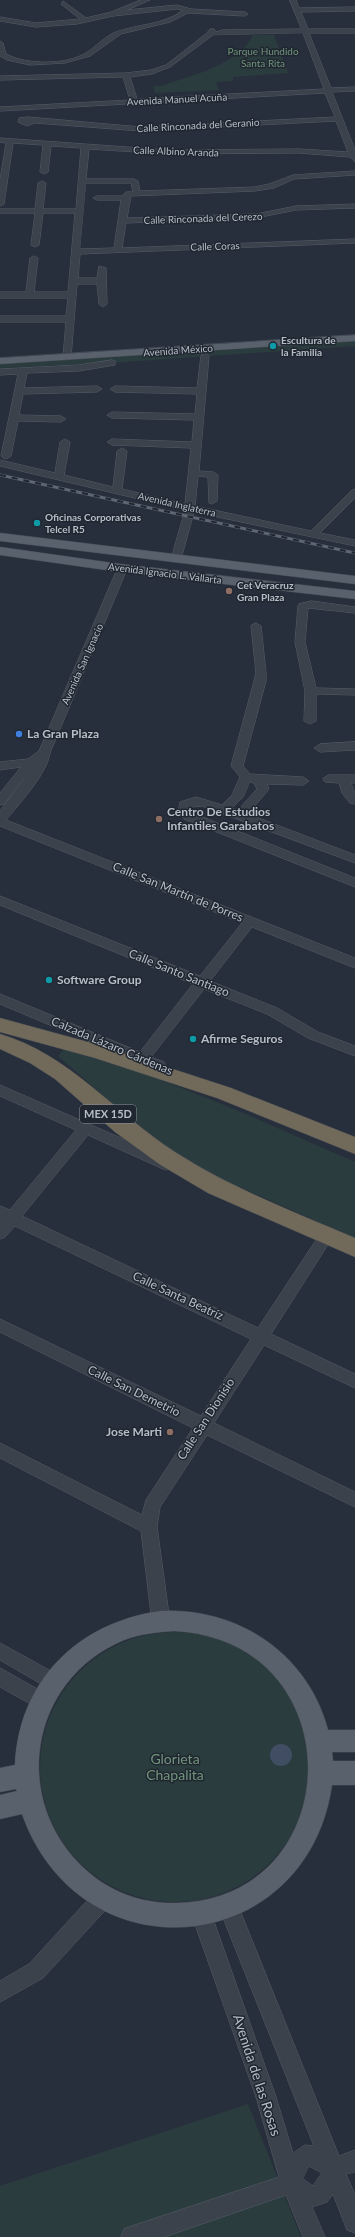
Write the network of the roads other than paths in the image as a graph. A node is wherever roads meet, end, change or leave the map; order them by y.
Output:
1 (147, 0) edge
2 (293, 0) edge
3 (353, 0) edge
4 (63, 3) dead end
5 (355, 5) edge
6 (355, 9) edge
7 (297, 10) junction
8 (187, 11) junction
9 (113, 14) junction
10 (245, 14) dead end
11 (0, 19) edge
12 (85, 20) junction
13 (355, 31) edge
14 (306, 32) junction
15 (0, 43) edge
16 (126, 75) junction
17 (0, 78) edge
18 (355, 84) edge
19 (327, 88) junction
20 (355, 89) edge
21 (134, 99) junction
22 (0, 104) edge
23 (25, 105) junction
24 (0, 109) edge
25 (339, 119) junction
26 (139, 139) junction
27 (0, 140) edge
28 (10, 141) junction
29 (47, 144) junction
30 (85, 146) junction
31 (354, 156) edge
32 (44, 172) dead end
33 (355, 173) edge
34 (81, 181) junction
35 (42, 183) dead end
36 (137, 193) junction
37 (126, 196) junction
38 (97, 198) dead end
39 (0, 204) edge
40 (355, 206) edge
41 (0, 211) edge
42 (39, 211) junction
43 (79, 211) junction
44 (122, 221) junction
45 (355, 241) edge
46 (35, 245) dead end
47 (118, 250) junction
48 (76, 252) junction
49 (34, 258) dead end
50 (102, 268) dead end
51 (102, 280) junction
52 (73, 281) junction
53 (0, 295) edge
54 (30, 295) junction
55 (72, 295) junction
56 (103, 304) dead end
57 (70, 319) junction
58 (0, 320) edge
59 (355, 338) edge
60 (355, 347) edge
61 (205, 356) junction
62 (67, 357) junction
63 (0, 361) edge
64 (112, 363) junction
65 (0, 368) edge
66 (23, 371) junction
67 (0, 372) edge
68 (97, 389) dead end
69 (114, 389) dead end
70 (20, 391) junction
71 (201, 391) junction
72 (112, 415) dead end
73 (199, 417) junction
74 (14, 418) junction
75 (61, 419) dead end
76 (65, 442) dead end
77 (112, 442) dead end
78 (197, 445) junction
79 (122, 451) dead end
80 (3, 459) edge
81 (194, 473) junction
82 (59, 476) junction
83 (117, 490) junction
84 (355, 492) edge
85 (212, 502) dead end
86 (342, 505) junction
87 (355, 506) edge
88 (190, 508) junction
89 (313, 534) junction
90 (0, 537) edge
91 (355, 543) edge
92 (0, 545) edge
93 (38, 545) dead end
94 (0, 551) edge
95 (0, 559) edge
96 (176, 559) junction
97 (145, 565) junction
98 (120, 571) junction
99 (355, 580) edge
100 (315, 586) junction
101 (355, 587) edge
102 (355, 595) edge
103 (355, 602) edge
104 (355, 610) edge
105 (256, 626) dead end
106 (311, 690) junction
107 (355, 692) edge
108 (310, 721) dead end
109 (355, 746) edge
110 (320, 748) dead end
111 (39, 761) junction
112 (0, 766) edge
113 (24, 771) junction
114 (0, 775) edge
115 (246, 777) junction
116 (329, 779) dead end
117 (350, 779) edge
118 (259, 780) junction
119 (303, 781) dead end
120 (0, 801) edge
121 (355, 803) edge
122 (225, 809) junction
123 (241, 814) junction
124 (0, 820) edge
125 (298, 837) junction
126 (282, 854) junction
127 (355, 859) edge
128 (355, 883) edge
129 (0, 900) edge
130 (250, 921) junction
131 (355, 963) edge
132 (202, 982) junction
133 (0, 1000) edge
134 (0, 1026) edge
135 (0, 1041) edge
136 (355, 1051) edge
137 (142, 1059) junction
138 (0, 1090) edge
139 (224, 1093) junction
140 (86, 1128) junction
141 (355, 1146) edge
142 (216, 1187) junction
143 (6, 1215) edge
144 (0, 1233) edge
145 (327, 1235) junction
146 (355, 1248) edge
147 (0, 1325) edge
148 (260, 1336) junction
149 (355, 1380) edge
150 (202, 1425) junction
151 (0, 1450) edge
152 (355, 1500) edge
153 (149, 1527) junction
154 (161, 1622) junction
155 (0, 1651) edge
156 (0, 1677) edge
157 (48, 1691) junction
158 (320, 1741) junction
159 (355, 1741) edge
160 (323, 1773) junction
161 (355, 1773) edge
162 (25, 1775) junction
163 (0, 1780) edge
164 (28, 1801) junction
165 (0, 1807) edge
166 (103, 1898) junction
167 (228, 1905) junction
168 (201, 1913) junction
169 (0, 1992) edge
170 (355, 2161) edge
171 (334, 2168) junction
172 (291, 2183) junction
173 (355, 2222) edge
174 (132, 2237) edge
175 (314, 2237) edge

1 - 9 street
2 - 7 street
3 - 5 street
4 - 12 street
6 - 7 street
7 - 14 street
8 - 9 street
8 - 10 street
8 - 15 street
9 - 12 street
11 - 12 street
13 - 14 street
14 - 16 street
14 - 19 street
16 - 17 street
16 - 21 street
18 - 19 street, Avenida Manuel Acuña
19 - 20 street, Avenida Manuel Acuña
19 - 21 street, Avenida Manuel Acuña
19 - 25 street
21 - 23 street, Avenida Manuel Acuña
22 - 23 street, Avenida Manuel Acuña
23 - 24 street, Avenida Manuel Acuña
23 - 26 street, Calle Rinconada del Geranio
25 - 26 street, Calle Rinconada del Geranio
25 - 31 street
26 - 30 street, Calle Albino Aranda
26 - 31 street, Calle Albino Aranda
27 - 28 street, Calle Albino Aranda
28 - 29 street, Calle Albino Aranda
28 - 39 street
29 - 30 street, Calle Albino Aranda
29 - 32 street
30 - 34 street
33 - 36 street
34 - 36 street
34 - 43 street
35 - 42 street
36 - 37 street
37 - 38 street
37 - 44 street
40 - 44 street, Calle Rinconada del Cerezo
41 - 42 street
42 - 43 street
42 - 46 street
43 - 48 street
44 - 47 street
45 - 47 street, Calle Coras
47 - 48 street, Calle Coras
48 - 52 street
49 - 54 street
50 - 51 street
51 - 52 street
51 - 56 street
52 - 55 street
53 - 54 street
54 - 55 street
55 - 57 street
57 - 58 street
57 - 62 street
59 - 62 main road, Avenida México
60 - 61 main road, Avenida México
61 - 64 main road, Avenida México
61 - 71 street
62 - 63 main road, Avenida México
64 - 65 main road, Avenida México
64 - 66 street, Avenida México
66 - 67 street, Avenida México
66 - 70 street
68 - 70 street
69 - 71 street
70 - 74 street
71 - 73 street
72 - 73 street
73 - 78 street
74 - 75 street
74 - 80 street
76 - 82 street
77 - 78 street
78 - 81 street
79 - 83 street
80 - 82 street, Avenida Inglaterra
81 - 85 street
81 - 88 street
82 - 83 street, Avenida Inglaterra
83 - 88 street, Avenida Inglaterra
84 - 86 street
86 - 87 street
86 - 89 street
88 - 89 street, Avenida Inglaterra
88 - 96 street
89 - 91 street, Avenida Inglaterra
90 - 96 main road, Avenida Ignacio L. Vallarta
92 - 97 main road, Avenida Ignacio L. Vallarta
93 - 97 main road
94 - 98 main road, Avenida Ignacio L. Vallarta
95 - 98 main road, Avenida Ignacio L. Vallarta
96 - 99 main road, Avenida Ignacio L. Vallarta
97 - 100 main road, Avenida Ignacio L. Vallarta
98 - 100 main road, Avenida Ignacio L. Vallarta
98 - 103 main road, Avenida Ignacio L. Vallarta
98 - 111 street, Avenida San Ignacio
100 - 101 main road, Avenida Ignacio L. Vallarta
100 - 102 main road, Avenida Ignacio L. Vallarta
104 - 106 street
105 - 115 street
106 - 107 street
106 - 108 street
109 - 110 street
111 - 112 street
111 - 113 street, Avenida San Ignacio
111 - 124 street, Avenida San Ignacio
113 - 114 street
113 - 120 street, Avenida San Ignacio
115 - 118 street
115 - 122 street
116 - 117 street
117 - 121 street
118 - 119 street
118 - 123 street
122 - 123 street
122 - 126 street
123 - 125 street
124 - 130 street, Calle San Martín de Porres
125 - 126 street
125 - 127 street
126 - 128 street
129 - 132 street, Calle Santo Santiago
130 - 131 street, Calle San Martín de Porres
130 - 132 street
132 - 136 street, Calle Santo Santiago
132 - 137 street
133 - 137 street, Calzada Lázaro Cárdenas
134 - 139 highway, Calzada Lázaro Cárdenas
135 - 142 highway, MEX 15D
137 - 139 street, Calzada Lázaro Cárdenas
138 - 140 street
139 - 141 highway, Calzada Lázaro Cárdenas
140 - 142 street
140 - 143 street
142 - 145 highway, MEX 15D
143 - 144 street
143 - 148 street, Calle Santa Beatríz
145 - 146 highway, MEX 15D
145 - 148 street, Calle San Dionisio
147 - 150 street, Calle San Demetrio
148 - 149 street, Calle Santa Beatríz
148 - 150 street, Calle San Dionisio
150 - 152 street, Calle San Demetrio
150 - 153 street, Calle San Dionisio
151 - 153 street
153 - 154 street, Calle San Dionisio
154 - 157 main road
154 - 158 main road
155 - 157 street
156 - 157 street
157 - 162 main road
158 - 159 main road
158 - 160 main road
160 - 161 main road
160 - 167 main road
162 - 163 main road
162 - 164 main road
164 - 165 main road
164 - 166 main road
166 - 168 main road
166 - 169 street
167 - 168 main road
167 - 171 street
168 - 172 street, Avenida de las Rosas
170 - 171 street
171 - 172 street
171 - 172 street
171 - 173 street
172 - 174 street
172 - 175 street, Avenida de las Rosas

